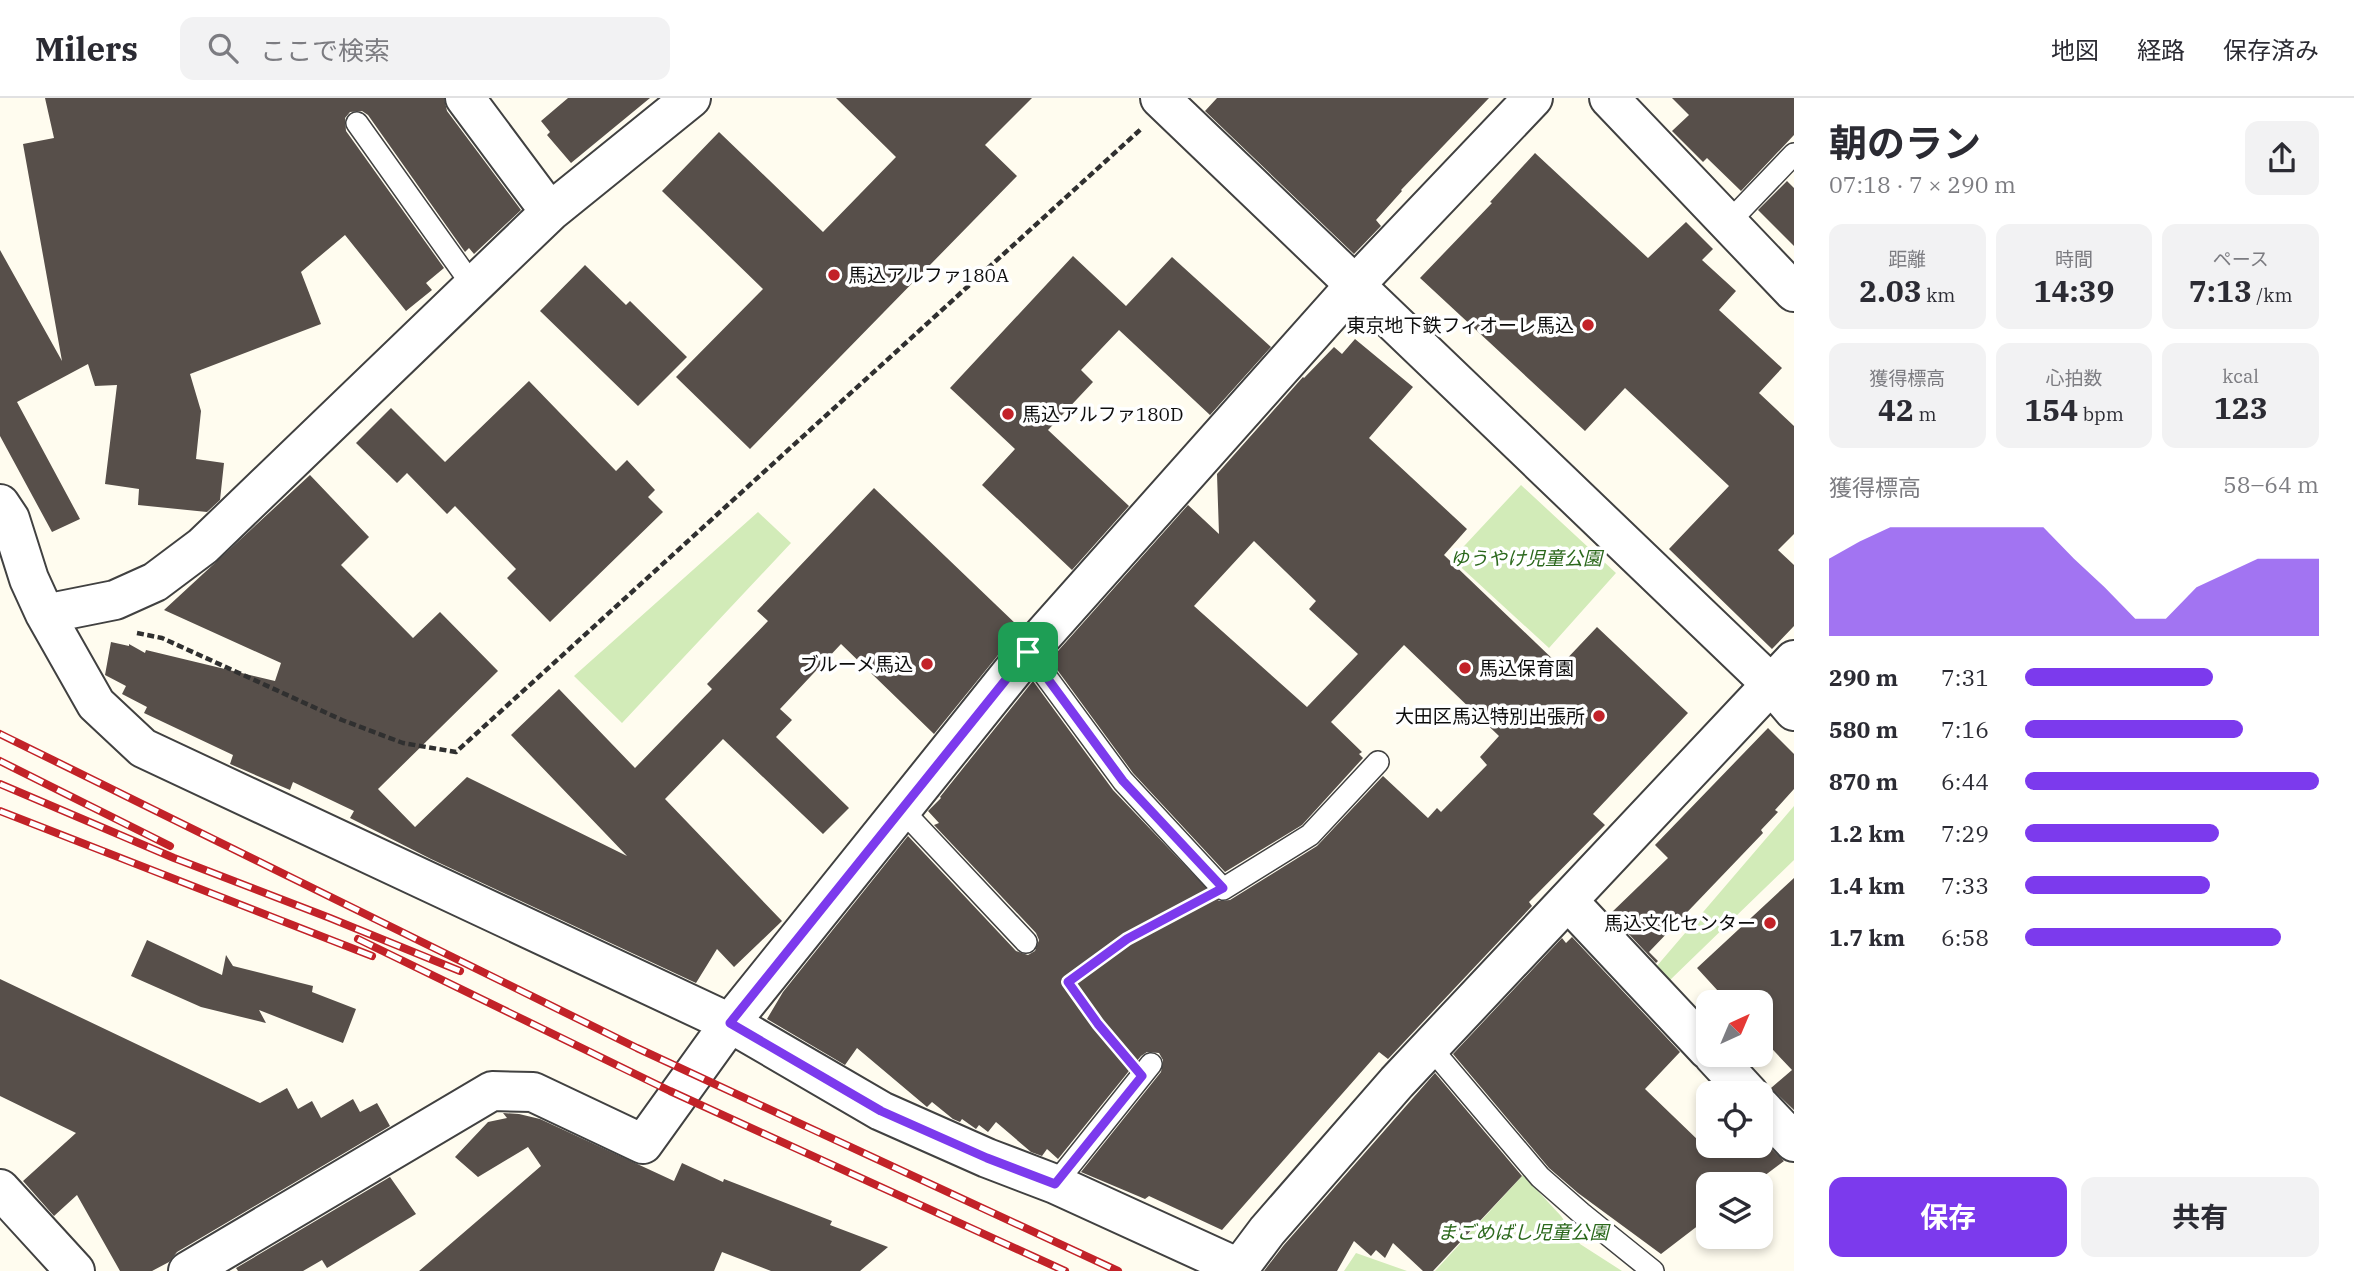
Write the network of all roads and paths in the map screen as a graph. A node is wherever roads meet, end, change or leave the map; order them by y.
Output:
1 (465, 98) edge
2 (691, 98) edge
3 (1533, 98) edge
4 (1609, 98) edge
5 (1164, 101) edge
6 (357, 123) dead end
7 (1794, 154) edge
8 (550, 212) junction
9 (1729, 222) junction
10 (1355, 285) junction
11 (473, 286) junction
12 (1794, 292) edge
13 (0, 504) edge
14 (45, 614) junction
15 (130, 631) dead end
16 (1028, 652) junction
17 (1786, 685) edge
18 (1378, 762) dead end
19 (903, 811) junction
20 (1223, 888) junction
21 (1568, 901) junction
22 (1026, 942) dead end
23 (730, 1023) junction
24 (1696, 1037) edge
25 (1430, 1047) junction
26 (1725, 1068) edge
27 (1146, 1070) joint
28 (1737, 1081) edge
29 (1773, 1120) edge
30 (1794, 1142) edge
31 (1055, 1184) junction
32 (0, 1189) edge
33 (1238, 1269) edge
34 (75, 1271) edge
35 (188, 1271) edge
36 (1653, 1271) edge

1 - 8 street
2 - 8 street
3 - 10 street
4 - 9 street
5 - 10 street
5 - 15 path
6 - 11 lane
7 - 9 lane
8 - 11 street
9 - 12 street
10 - 16 street
10 - 17 street
11 - 14 street
13 - 14 street
14 - 23 street
16 - 19 street
16 - 20 lane
17 - 21 street
18 - 20 lane
19 - 22 lane
19 - 23 street
20 - 27 path
21 - 24 street
21 - 25 street
23 - 31 street
23 - 35 street
25 - 33 street
25 - 36 lane
26 - 28 street
27 - 31 lane
29 - 30 street
31 - 33 street
32 - 34 street

